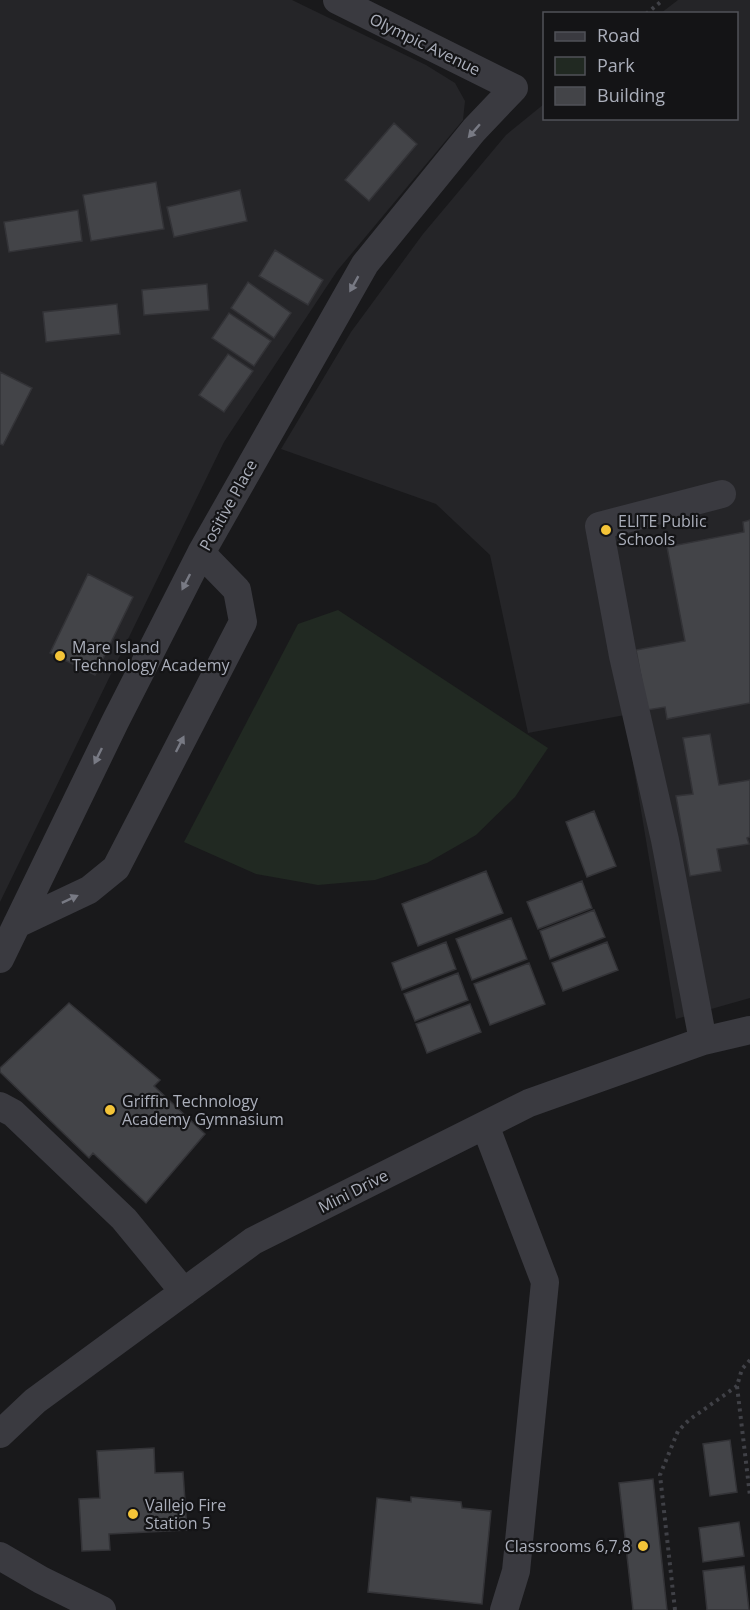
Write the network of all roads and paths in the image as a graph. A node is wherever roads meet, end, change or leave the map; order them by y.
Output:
1 (337, 0) edge
2 (663, 0) edge
3 (648, 12) edge
4 (514, 88) joint
5 (722, 494) dead end
6 (201, 553) junction
7 (17, 924) junction
8 (0, 959) edge
9 (750, 1030) edge
10 (703, 1041) junction
11 (0, 1106) edge
12 (485, 1125) junction
13 (184, 1292) junction
14 (750, 1360) edge
15 (737, 1386) junction
16 (0, 1434) edge
17 (749, 1484) edge
18 (750, 1496) edge
19 (0, 1556) edge
20 (102, 1610) edge
21 (504, 1610) edge
22 (675, 1610) edge

1 - 4 street, Olympic Avenue
2 - 3 path
4 -> 6 street, Positive Place
5 - 10 street
6 -> 7 street, Positive Place
7 -> 6 street
7 - 8 street, Positive Place
9 - 10 street, Mini Drive
10 - 12 street, Mini Drive
11 - 13 street
12 - 13 street, Mini Drive
12 - 21 street
13 - 16 street, Mini Drive
14 - 15 path
15 - 17 path
15 - 22 path
17 - 18 path
19 - 20 street

